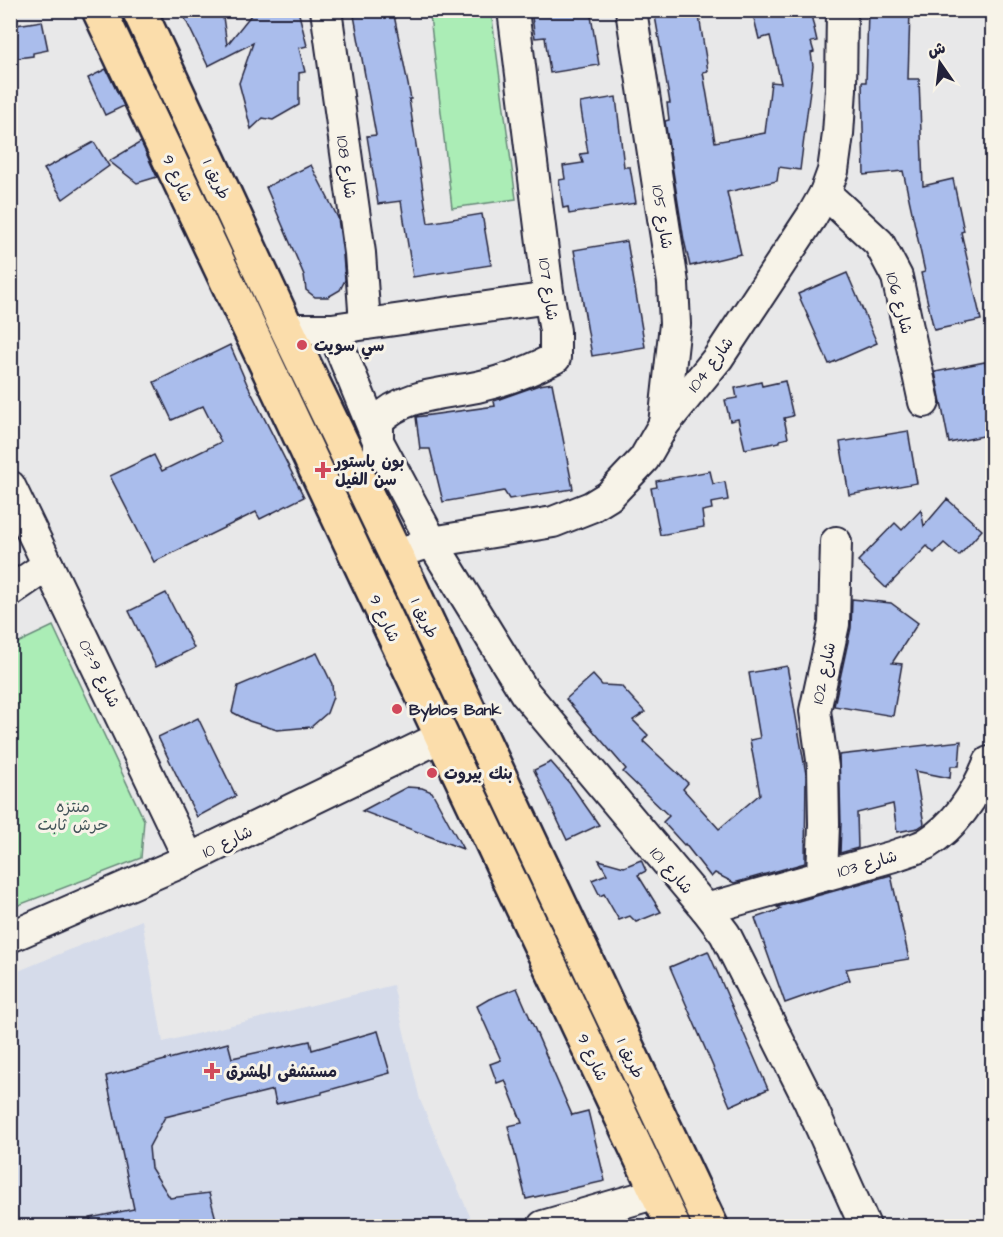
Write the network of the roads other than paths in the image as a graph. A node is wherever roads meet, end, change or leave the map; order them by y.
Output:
1 (99, 10) edge
2 (139, 10) edge
3 (326, 10) edge
4 (513, 10) edge
5 (631, 10) edge
6 (842, 10) edge
7 (825, 193) junction
8 (549, 298) junction
9 (365, 324) junction
10 (286, 329) junction
11 (332, 329) junction
12 (924, 402) dead end
13 (327, 413) junction
14 (664, 424) junction
15 (379, 443) junction
16 (10, 486) edge
17 (365, 492) junction
18 (432, 542) junction
19 (836, 542) dead end
20 (395, 555) junction
21 (48, 565) junction
22 (10, 591) edge
23 (441, 737) junction
24 (989, 762) dead end
25 (189, 860) junction
26 (822, 876) junction
27 (706, 909) junction
28 (10, 937) edge
29 (693, 1189) junction
30 (665, 1212) edge
31 (543, 1227) edge
32 (711, 1227) edge
33 (718, 1227) edge
34 (865, 1227) edge

1 - 23 main road, شارع 9
2 - 10 main road, طريق 1
3 - 9 street, شارع 108
4 - 8 street, شارع 107
5 - 14 street, شارع 105
6 - 7 street, شارع 104
7 - 12 street, شارع 106
7 - 14 street, شارع 104
8 - 9 street
8 - 15 street, شارع 107
9 - 11 street
10 - 11 street
10 - 13 main road, طريق 1
11 - 15 street, شارع 101
13 - 15 street
13 - 17 main road, طريق 1
14 - 18 street, شارع 104
15 - 17 street, شارع 107
15 - 18 street, شارع 101
16 - 21 street, شارع 9-03
17 - 20 main road, طريق 1
18 - 20 street, شارع 104
18 - 27 street, شارع 101
19 - 26 street, شارع 102
20 - 29 main road, طريق 1
21 - 22 street
21 - 25 street, شارع 9-03
23 - 25 street, شارع 10
23 - 30 main road, شارع 9
24 - 26 street, شارع 103
25 - 28 street, شارع 10
26 - 27 street, شارع 103
27 - 34 street, شارع 101
29 - 32 main road, طريق 1
29 - 33 street
30 - 31 street

